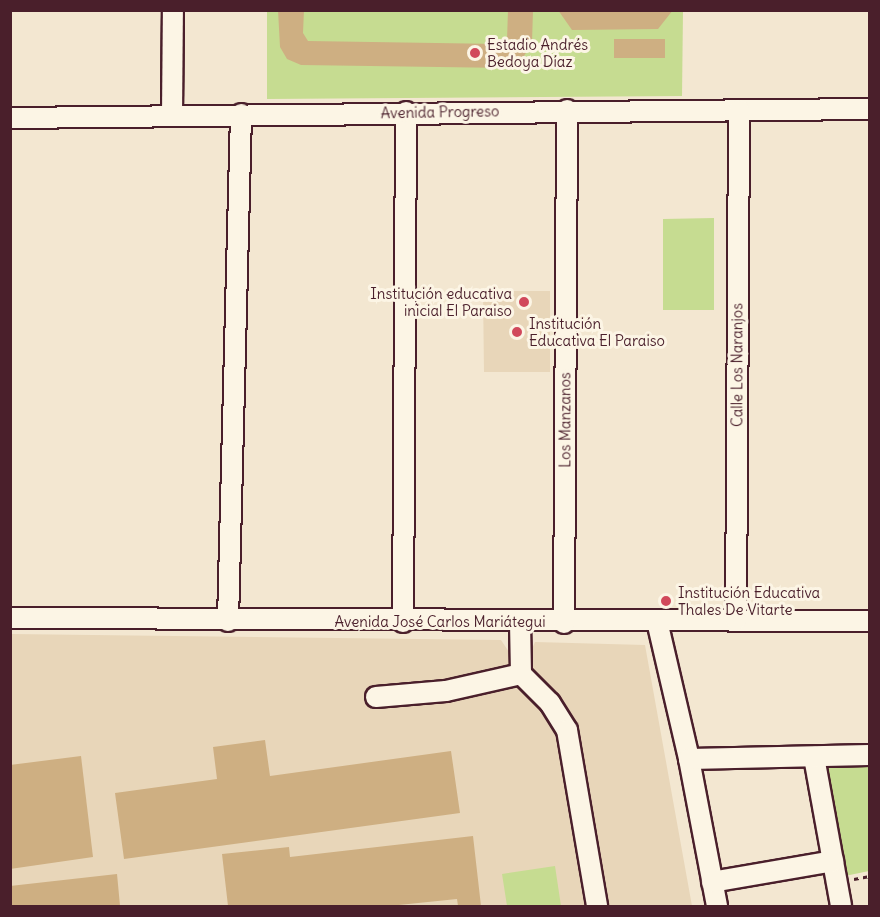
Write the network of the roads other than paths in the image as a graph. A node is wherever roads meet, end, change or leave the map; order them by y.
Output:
1 (173, 10) edge
2 (870, 109) edge
3 (567, 110) junction
4 (739, 110) junction
5 (406, 112) junction
6 (241, 114) junction
7 (172, 115) junction
8 (10, 118) edge
9 (10, 618) edge
10 (736, 620) junction
11 (228, 621) junction
12 (657, 621) junction
13 (870, 621) edge
14 (403, 622) junction
15 (520, 622) junction
16 (564, 623) junction
17 (521, 674) junction
18 (376, 697) dead end
19 (870, 755) edge
20 (814, 757) junction
21 (689, 759) junction
22 (833, 861) junction
23 (712, 882) junction
24 (597, 906) edge
25 (717, 906) edge
26 (841, 906) edge

1 - 7 street
2 - 4 street, Avenida Progreso
3 - 4 street, Avenida Progreso
3 - 5 street, Avenida Progreso
3 - 16 street, Los Manzanos
4 - 10 street, Calle Los Naranjos
5 - 6 street, Avenida Progreso
5 - 14 street
6 - 7 street, Avenida Progreso
6 - 11 street
7 - 8 street, Avenida Progreso
9 - 11 street, Avenida José Carlos Mariátegui
10 - 12 street, Avenida José Carlos Mariátegui
10 - 13 street, Avenida José Carlos Mariátegui
11 - 14 street, Avenida José Carlos Mariátegui
12 - 16 street, Avenida José Carlos Mariátegui
12 - 21 street
14 - 15 street, Avenida José Carlos Mariátegui
15 - 16 street, Avenida José Carlos Mariátegui
15 - 17 street
17 - 18 street
17 - 24 street
19 - 20 street
20 - 21 street
20 - 22 street
21 - 23 street
22 - 23 street
22 - 26 street
23 - 25 street

